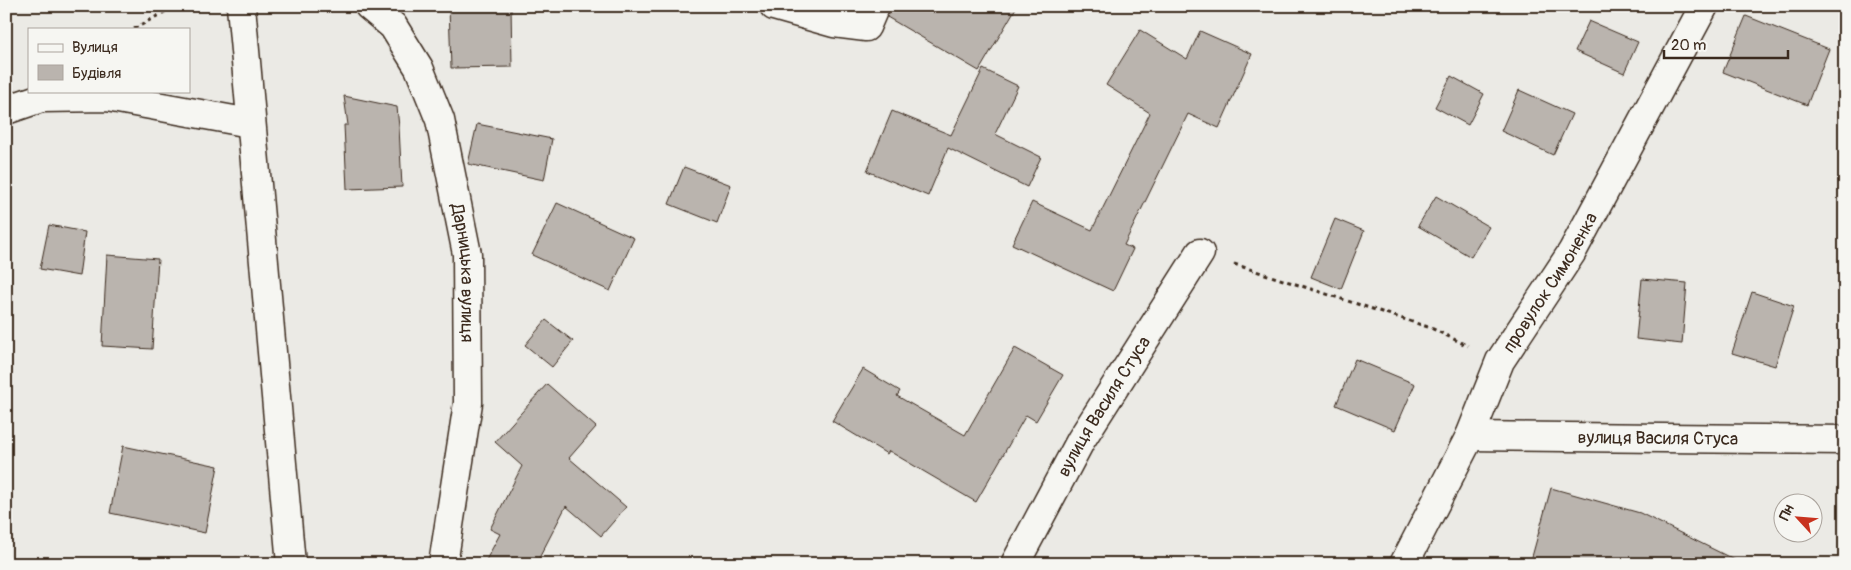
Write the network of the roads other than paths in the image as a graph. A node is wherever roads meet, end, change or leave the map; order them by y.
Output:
1 (241, 6) edge
2 (369, 6) edge
3 (774, 6) edge
4 (875, 6) edge
5 (1704, 6) edge
6 (6, 110) edge
7 (250, 123) junction
8 (1200, 253) road end
9 (1470, 436) junction
10 (1845, 440) edge
11 (291, 564) edge
12 (443, 564) edge
13 (1015, 564) edge
14 (1404, 564) edge

1 - 7 street
2 - 12 street, Дарницька вулиця
3 - 4 street
5 - 9 street, провулок Симоненка
6 - 7 street
7 - 11 street
8 - 13 street, вулиця Василя Стуса
9 - 10 street, вулиця Василя Стуса
9 - 14 street, провулок Симоненка

